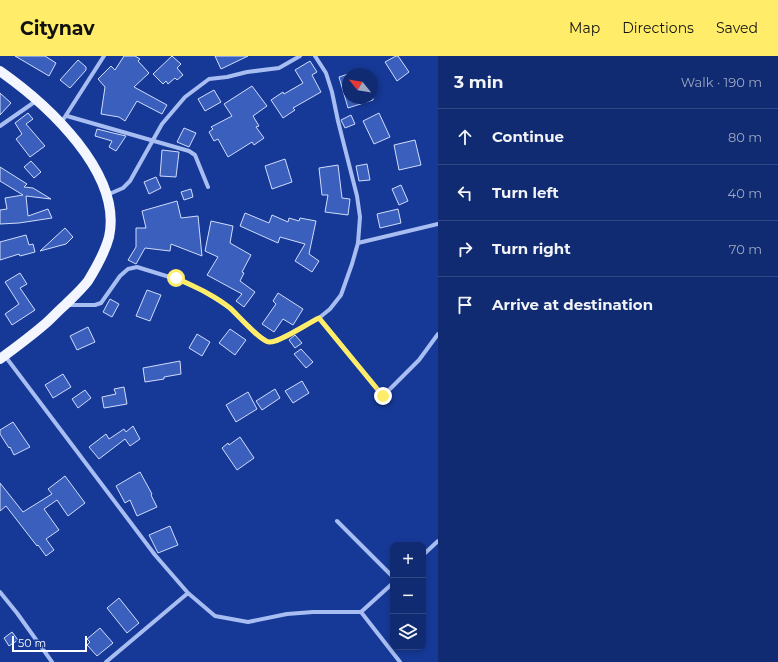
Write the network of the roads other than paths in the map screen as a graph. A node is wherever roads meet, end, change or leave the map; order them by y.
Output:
1 (104, 56) edge
2 (300, 56) edge
3 (316, 56) edge
4 (0, 71) edge
5 (38, 99) junction
6 (64, 120) junction
7 (0, 126) edge
8 (153, 141) junction
9 (208, 187) dead end
10 (107, 195) junction
11 (438, 224) edge
12 (358, 243) junction
13 (65, 305) junction
14 (319, 318) junction
15 (438, 334) edge
16 (2, 357) edge
17 (337, 521) dead end
18 (438, 541) edge
19 (426, 552) edge
20 (390, 574) edge
21 (390, 586) edge
22 (0, 592) edge
23 (188, 593) junction
24 (361, 612) junction
25 (52, 662) edge
26 (106, 662) edge
27 (400, 662) edge

1 - 6 street
2 - 8 street
3 - 12 street
4 - 5 main road
5 - 6 main road
5 - 7 street
6 - 8 street
6 - 10 main road
8 - 9 street
8 - 10 street
10 - 13 main road
11 - 12 street
12 - 14 street
13 - 14 street
13 - 16 main road
14 - 15 street
16 - 23 street
17 - 20 street
18 - 19 street
21 - 24 street
22 - 25 street
23 - 24 street
23 - 26 street
24 - 27 street

